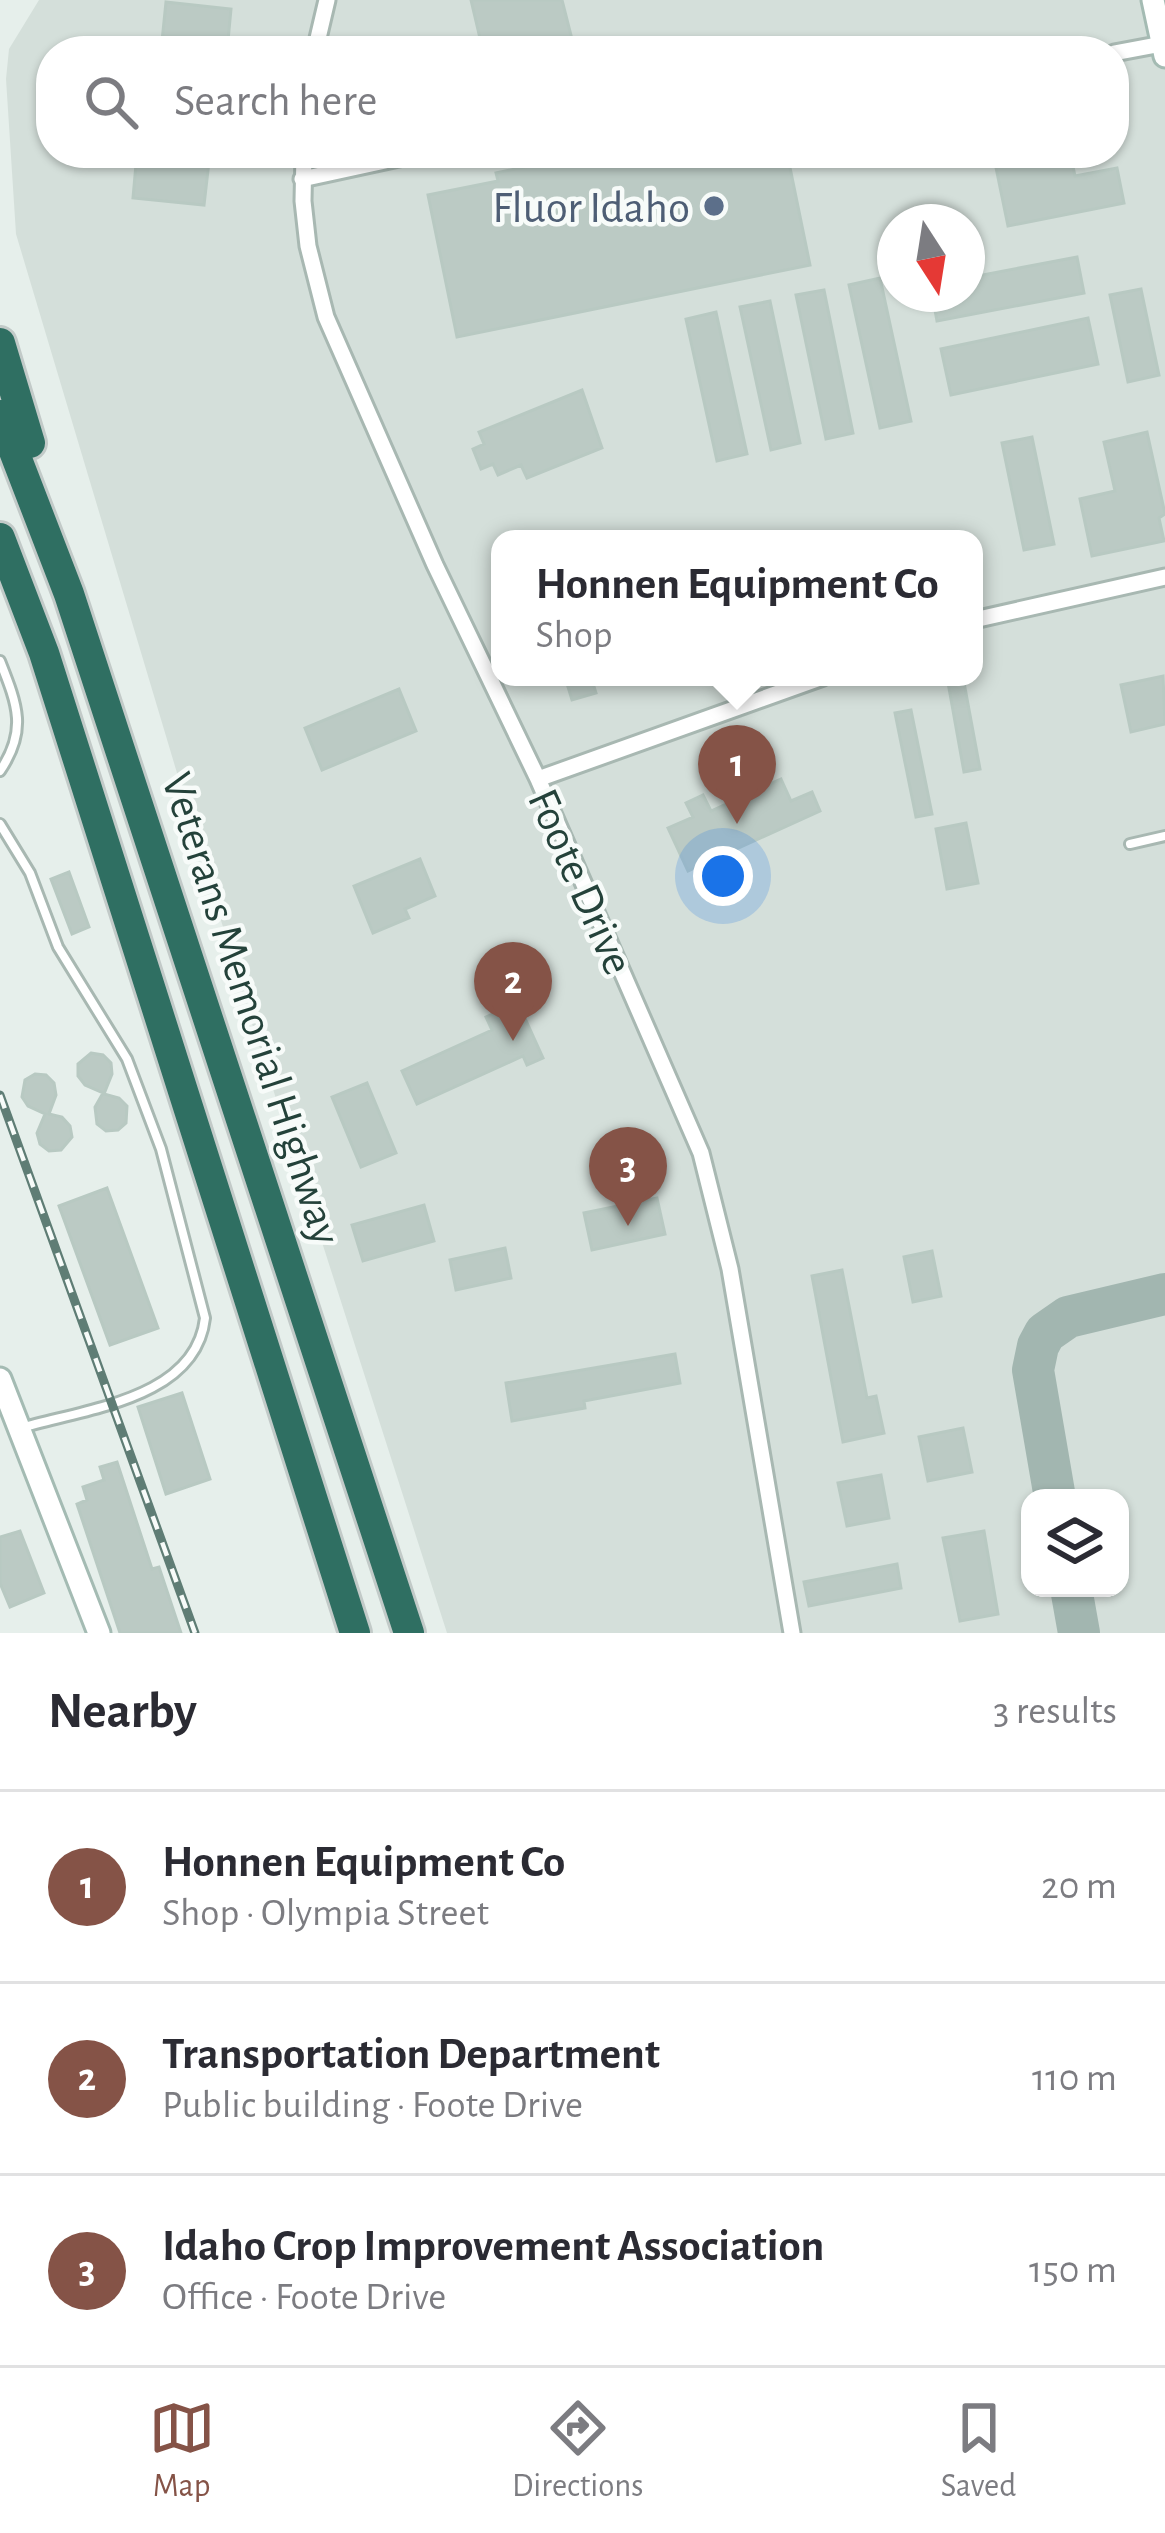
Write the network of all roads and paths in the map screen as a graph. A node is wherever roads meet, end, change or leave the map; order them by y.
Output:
1 (327, 0) edge
2 (1154, 0) edge
3 (319, 36) edge
4 (1164, 50) edge
5 (1129, 52) edge
6 (303, 168) edge
7 (353, 168) edge
8 (302, 179) junction
9 (0, 343) edge
10 (0, 415) edge
11 (0, 538) edge
12 (1165, 577) edge
13 (69, 594) junction
14 (983, 618) edge
15 (0, 661) edge
16 (491, 682) edge
17 (493, 686) edge
18 (798, 686) edge
19 (0, 771) edge
20 (538, 779) junction
21 (0, 824) edge
22 (1165, 836) edge
23 (1130, 844) dead end
24 (0, 1379) edge
25 (10, 1431) edge
26 (99, 1633) edge
27 (356, 1633) edge
28 (409, 1633) edge
29 (792, 1633) edge

1 - 3 street
2 - 4 street
4 - 5 street
6 - 8 street, Foote Drive
7 - 8 street
8 - 16 street, Foote Drive
9 - 13 highway
10 - 13 highway, Veterans Memorial Highway
11 - 27 highway, Veterans Memorial Highway
12 - 14 street
13 - 28 highway, Veterans Memorial Highway
15 - 19 lane
17 - 20 street, Foote Drive
18 - 20 street
20 - 29 street, Foote Drive
21 - 25 lane
22 - 23 lane
24 - 25 street
25 - 26 street

